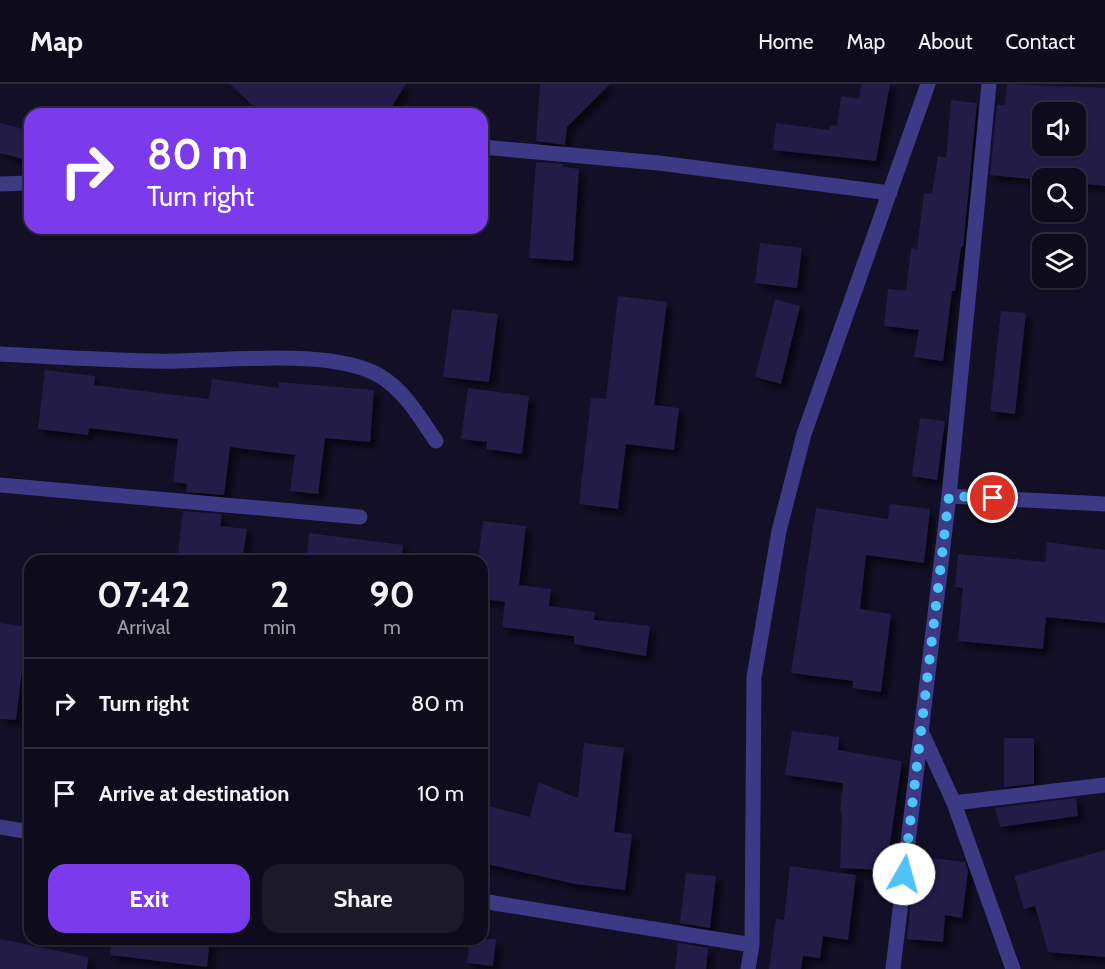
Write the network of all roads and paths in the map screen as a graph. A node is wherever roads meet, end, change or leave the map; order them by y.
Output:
1 (928, 84) edge
2 (989, 84) edge
3 (488, 148) edge
4 (24, 183) edge
5 (0, 184) edge
6 (890, 194) junction
7 (0, 354) edge
8 (436, 441) dead end
9 (0, 485) edge
10 (949, 496) junction
11 (1105, 504) edge
12 (360, 517) dead end
13 (921, 731) junction
14 (1105, 785) edge
15 (954, 803) junction
16 (0, 827) edge
17 (24, 831) edge
18 (488, 902) edge
19 (752, 945) junction
20 (748, 969) edge
21 (893, 969) edge
22 (1013, 969) edge

1 - 6 street
2 - 10 street
3 - 6 street
4 - 5 street
6 - 19 street
7 - 8 street
9 - 12 street
10 - 11 street
10 - 13 street
13 - 15 street
13 - 21 street
14 - 15 street
15 - 22 street
16 - 17 street
18 - 19 street
19 - 20 street

